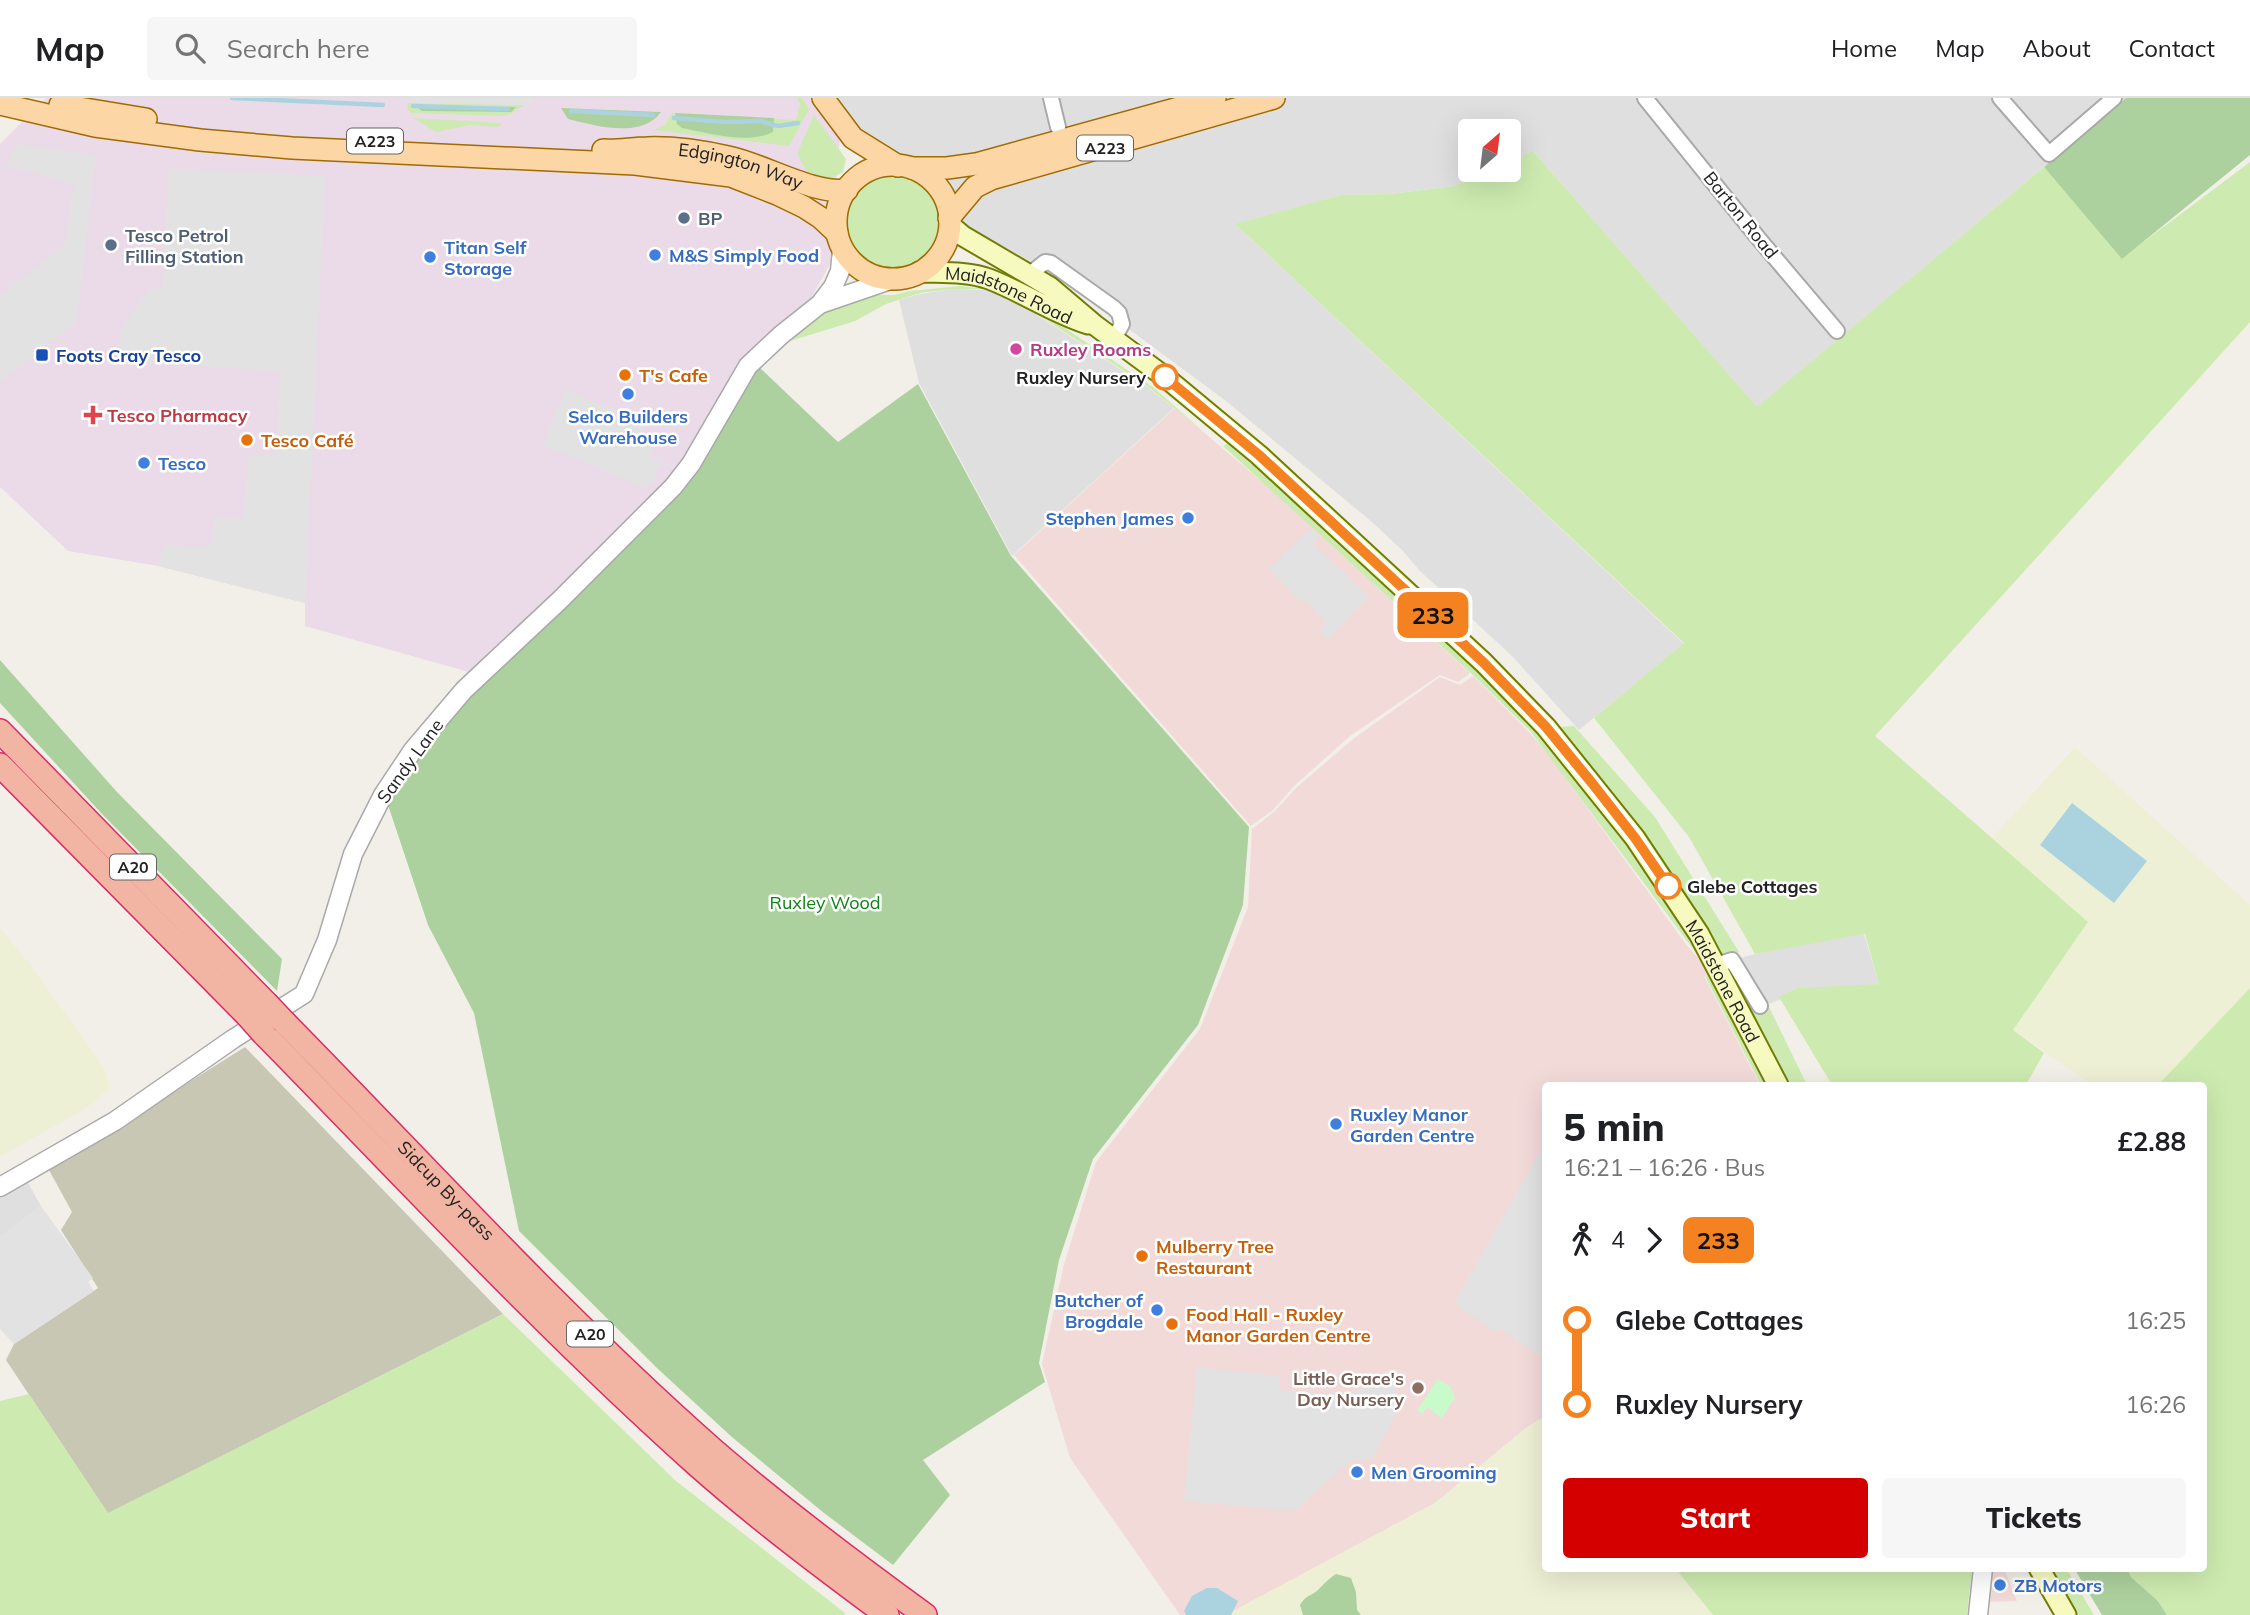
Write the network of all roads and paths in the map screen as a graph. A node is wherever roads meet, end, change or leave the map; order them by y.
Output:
1 (20, 98) edge
2 (823, 98) edge
3 (1051, 98) edge
4 (1215, 98) edge
5 (1274, 98) edge
6 (1646, 98) edge
7 (2000, 98) edge
8 (2114, 98) edge
9 (0, 104) edge
10 (1174, 104) edge
11 (1058, 127) dead end
12 (200, 134) junction
13 (159, 135) junction
14 (853, 138) junction
15 (389, 148) junction
16 (634, 157) junction
17 (904, 167) junction
18 (848, 188) junction
19 (949, 221) junction
20 (840, 242) junction
21 (919, 272) junction
22 (1030, 274) junction
23 (893, 279) junction
24 (820, 304) junction
25 (1096, 326) junction
26 (1837, 331) dead end
27 (1114, 339) junction
28 (0, 731) edge
29 (0, 765) edge
30 (1716, 965) junction
31 (1760, 1006) dead end
32 (257, 1009) junction
33 (1776, 1082) edge
34 (0, 1187) edge
35 (1983, 1572) edge
36 (2041, 1572) edge
37 (887, 1615) edge
38 (925, 1615) edge
39 (1978, 1615) edge
40 (2066, 1615) edge

1 - 12 main road, Edgington Way / A223
1 - 13 main road, Edgington Way / A223
2 - 14 main road
3 - 11 street
4 - 10 main road, A223
5 - 19 main road, A223
6 - 26 street, Barton Road
7 - 8 street
9 - 13 main road, Edgington Way / A223
10 - 17 main road, A223
12 - 13 main road, Edgington Way / A223
12 - 15 main road, Edgington Way / A223
12 - 15 main road, Edgington Way / A223
14 - 17 main road
14 - 18 main road
15 - 16 main road, Edgington Way / A223
15 - 16 main road, Edgington Way / A223
16 - 18 main road, Edgington Way / A223
16 - 20 main road, Edgington Way / A223
17 - 18 main road
17 - 19 main road
18 - 20 main road
19 - 21 main road
19 - 22 main road, Maidstone Road
20 - 23 main road
20 - 24 street, Sandy Lane
21 - 23 main road
21 - 25 main road, Maidstone Road
22 - 25 main road, Maidstone Road
22 - 27 street
23 - 24 street, Sandy Lane
24 - 34 street, Sandy Lane
25 - 27 main road, Maidstone Road
27 - 30 main road, Maidstone Road
28 - 32 highway, Sidcup By-pass / A20
29 - 32 highway, Sidcup By-pass / A20
30 - 31 street
30 - 33 main road, Maidstone Road
32 - 37 highway, Sidcup By-pass / A20, bridge
32 - 38 highway, Sidcup By-pass / A20, bridge
35 - 39 street
36 - 40 main road

